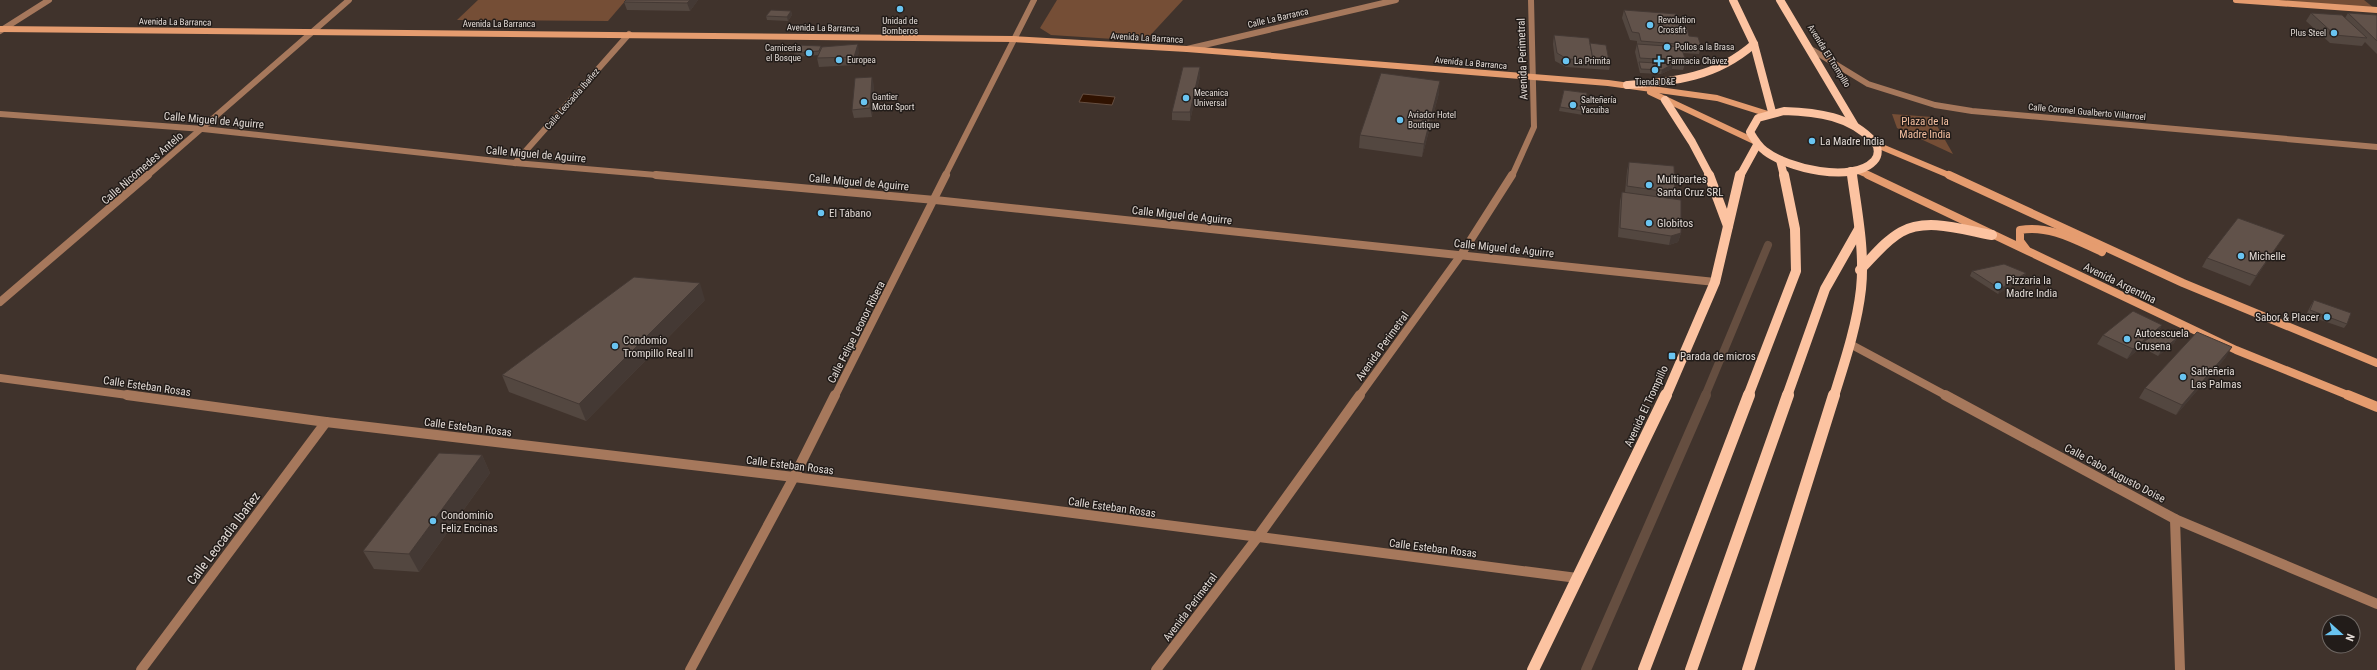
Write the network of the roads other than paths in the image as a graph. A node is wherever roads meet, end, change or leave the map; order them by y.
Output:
1 (50, 0) edge
2 (349, 0) edge
3 (1034, 0) edge
4 (1396, 0) edge
5 (1531, 0) edge
6 (1733, 0) edge
7 (1780, 0) edge
8 (2236, 0) edge
9 (2377, 10) edge
10 (1, 30) edge
11 (312, 32) junction
12 (629, 34) junction
13 (1013, 39) junction
14 (1754, 44) junction
15 (1809, 48) junction
16 (1187, 49) junction
17 (1534, 77) junction
18 (1627, 85) junction
19 (1644, 89) junction
20 (1665, 100) junction
21 (1770, 113) junction
22 (0, 114) edge
23 (1855, 126) junction
24 (203, 129) junction
25 (1756, 143) junction
26 (1877, 145) junction
27 (2377, 147) edge
28 (1780, 160) junction
29 (515, 163) junction
30 (1854, 171) junction
31 (935, 200) junction
32 (1729, 227) junction
33 (1860, 228) junction
34 (1992, 235) junction
35 (2027, 250) junction
36 (1461, 255) junction
37 (1860, 270) junction
38 (1715, 282) junction
39 (2183, 283) junction
40 (0, 302) edge
41 (1850, 344) junction
42 (2377, 363) edge
43 (0, 378) edge
44 (2377, 407) edge
45 (326, 422) junction
46 (794, 477) junction
47 (2176, 519) junction
48 (1257, 538) junction
49 (1577, 578) junction
50 (2377, 604) edge
51 (141, 670) edge
52 (690, 670) edge
53 (1156, 670) edge
54 (1533, 670) edge
55 (1644, 670) edge
56 (1691, 670) edge
57 (1748, 670) edge
58 (2180, 670) edge

1 - 10 street
2 - 11 street, Calle Nicómedes Antelo
3 - 13 street, Calle Felipe Leonor Ribera
4 - 16 street, Calle La Barranca
5 - 17 street, Avenida Perimetral
6 - 14 main road
7 - 15 main road, Avenida El Trompillo
8 - 9 street
10 - 11 street, Avenida La Barranca
11 - 12 street, Avenida La Barranca
11 - 24 street, Calle Nicómedes Antelo
12 - 13 street, Avenida La Barranca
12 - 29 street, Calle Leocadia Ibañez
13 - 16 street, Avenida La Barranca
13 - 31 street, Calle Felipe Leonor Ribera
14 - 18 main road
14 - 21 main road
15 - 23 main road, Avenida El Trompillo
15 - 27 street, Calle Coronel Gualberto Villarroel
16 - 17 street, Avenida La Barranca
17 - 18 street, Avenida La Barranca
17 - 36 street, Avenida Perimetral
18 - 19 street, Avenida La Barranca
19 - 20 street, Avenida La Barranca
19 - 21 street, Avenida La Barranca
20 - 25 street, Avenida La Barranca
20 - 32 main road
21 - 23 main road
21 - 25 main road
22 - 24 street, Calle Miguel de Aguirre
23 - 26 main road
24 - 29 street, Calle Miguel de Aguirre
24 - 40 street, Calle Nicómedes Antelo
25 - 28 main road
25 - 32 main road, Avenida El Trompillo
26 - 30 main road
26 - 39 street
28 - 30 main road
28 - 55 main road
29 - 31 street, Calle Miguel de Aguirre
30 - 33 main road
30 - 34 street, Avenida Argentina
31 - 36 street, Calle Miguel de Aguirre
31 - 46 street, Calle Felipe Leonor Ribera
32 - 38 main road, Avenida El Trompillo
33 - 37 main road
33 - 56 main road
34 - 35 street, Avenida Argentina
34 - 37 main road
35 - 39 street
35 - 44 street, Avenida Argentina
36 - 38 street, Calle Miguel de Aguirre
36 - 48 street, Avenida Perimetral
37 - 41 main road
38 - 49 main road, Avenida El Trompillo
39 - 42 street
41 - 47 street, Calle Cabo Augusto Doise
41 - 57 main road
43 - 45 street, Calle Esteban Rosas
45 - 46 street, Calle Esteban Rosas
45 - 51 street, Calle Leocadia Ibañez
46 - 48 street, Calle Esteban Rosas
46 - 52 street, Calle Felipe Leonor Ribera
47 - 50 street, Calle Cabo Augusto Doise
47 - 58 street
48 - 49 street, Calle Esteban Rosas
48 - 53 street, Avenida Perimetral
49 - 54 main road, Avenida El Trompillo

